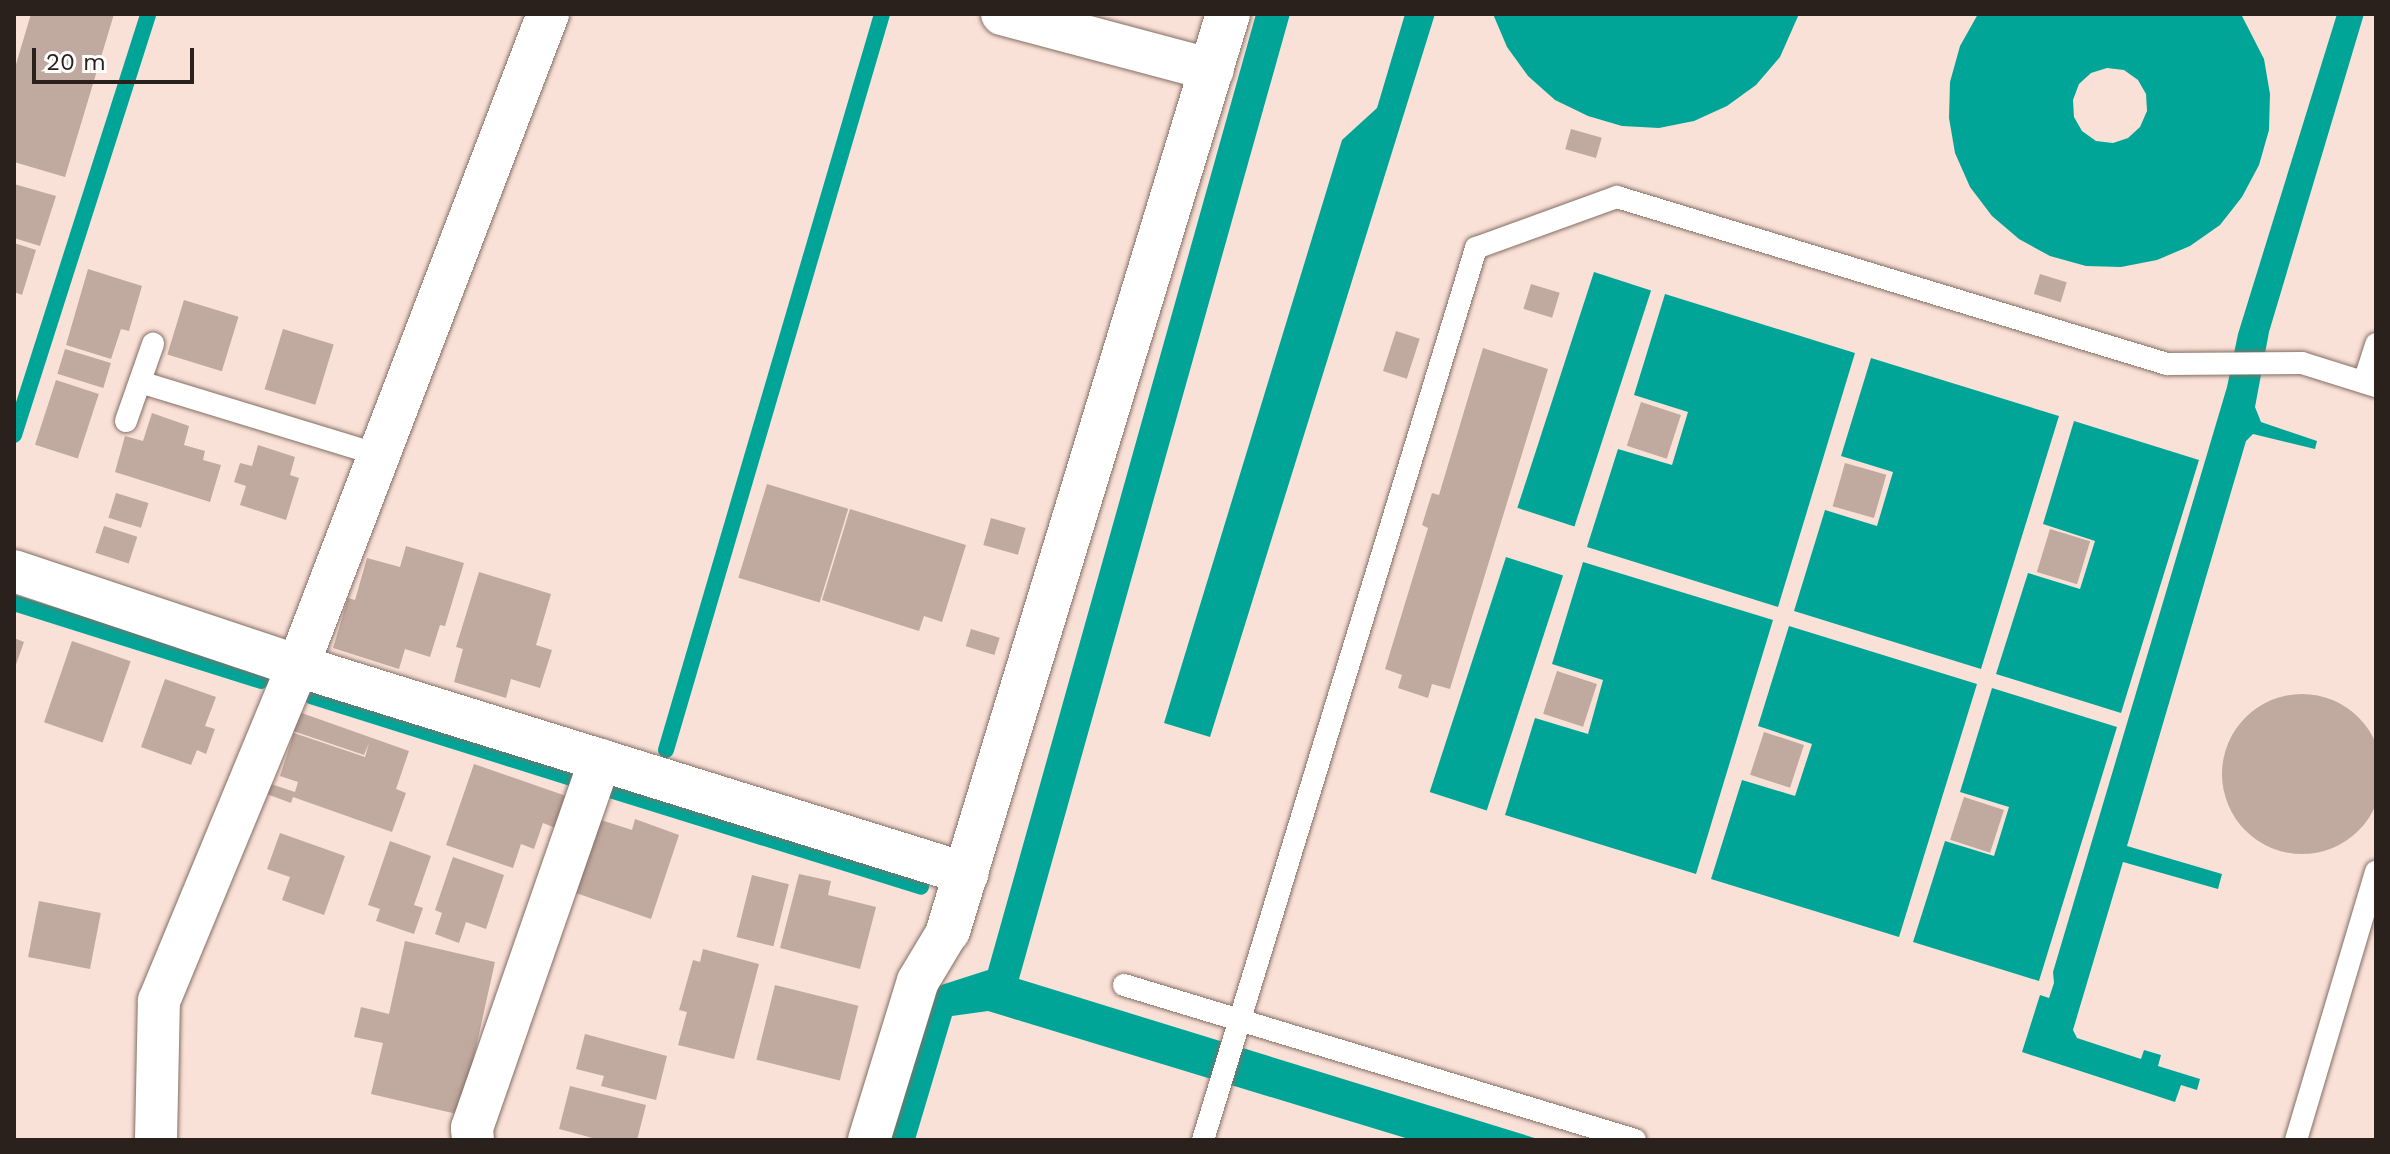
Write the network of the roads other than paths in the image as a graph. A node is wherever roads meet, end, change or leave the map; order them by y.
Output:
1 (548, 14) edge
2 (1002, 14) edge
3 (1228, 14) edge
4 (1213, 70) junction
5 (153, 344) dead end
6 (2376, 344) edge
7 (140, 382) junction
8 (2370, 384) edge
9 (126, 421) dead end
10 (379, 455) junction
11 (14, 571) edge
12 (298, 666) junction
13 (600, 760) junction
14 (2376, 872) edge
15 (967, 874) junction
16 (948, 931) joint
17 (1124, 985) dead end
18 (1237, 1031) junction
19 (156, 1140) edge
20 (473, 1140) edge
21 (869, 1140) edge
22 (1203, 1140) edge
23 (1635, 1140) edge
24 (2296, 1140) edge

1 - 10 street
2 - 4 street
3 - 4 street
4 - 15 street
5 - 7 lane
6 - 8 lane
7 - 9 lane
7 - 10 lane
8 - 18 lane
10 - 12 street
11 - 12 street
12 - 13 street
12 - 19 street
13 - 15 street
13 - 20 street
14 - 24 lane
15 - 16 street
16 - 21 street
17 - 18 lane
18 - 22 lane
18 - 23 lane

